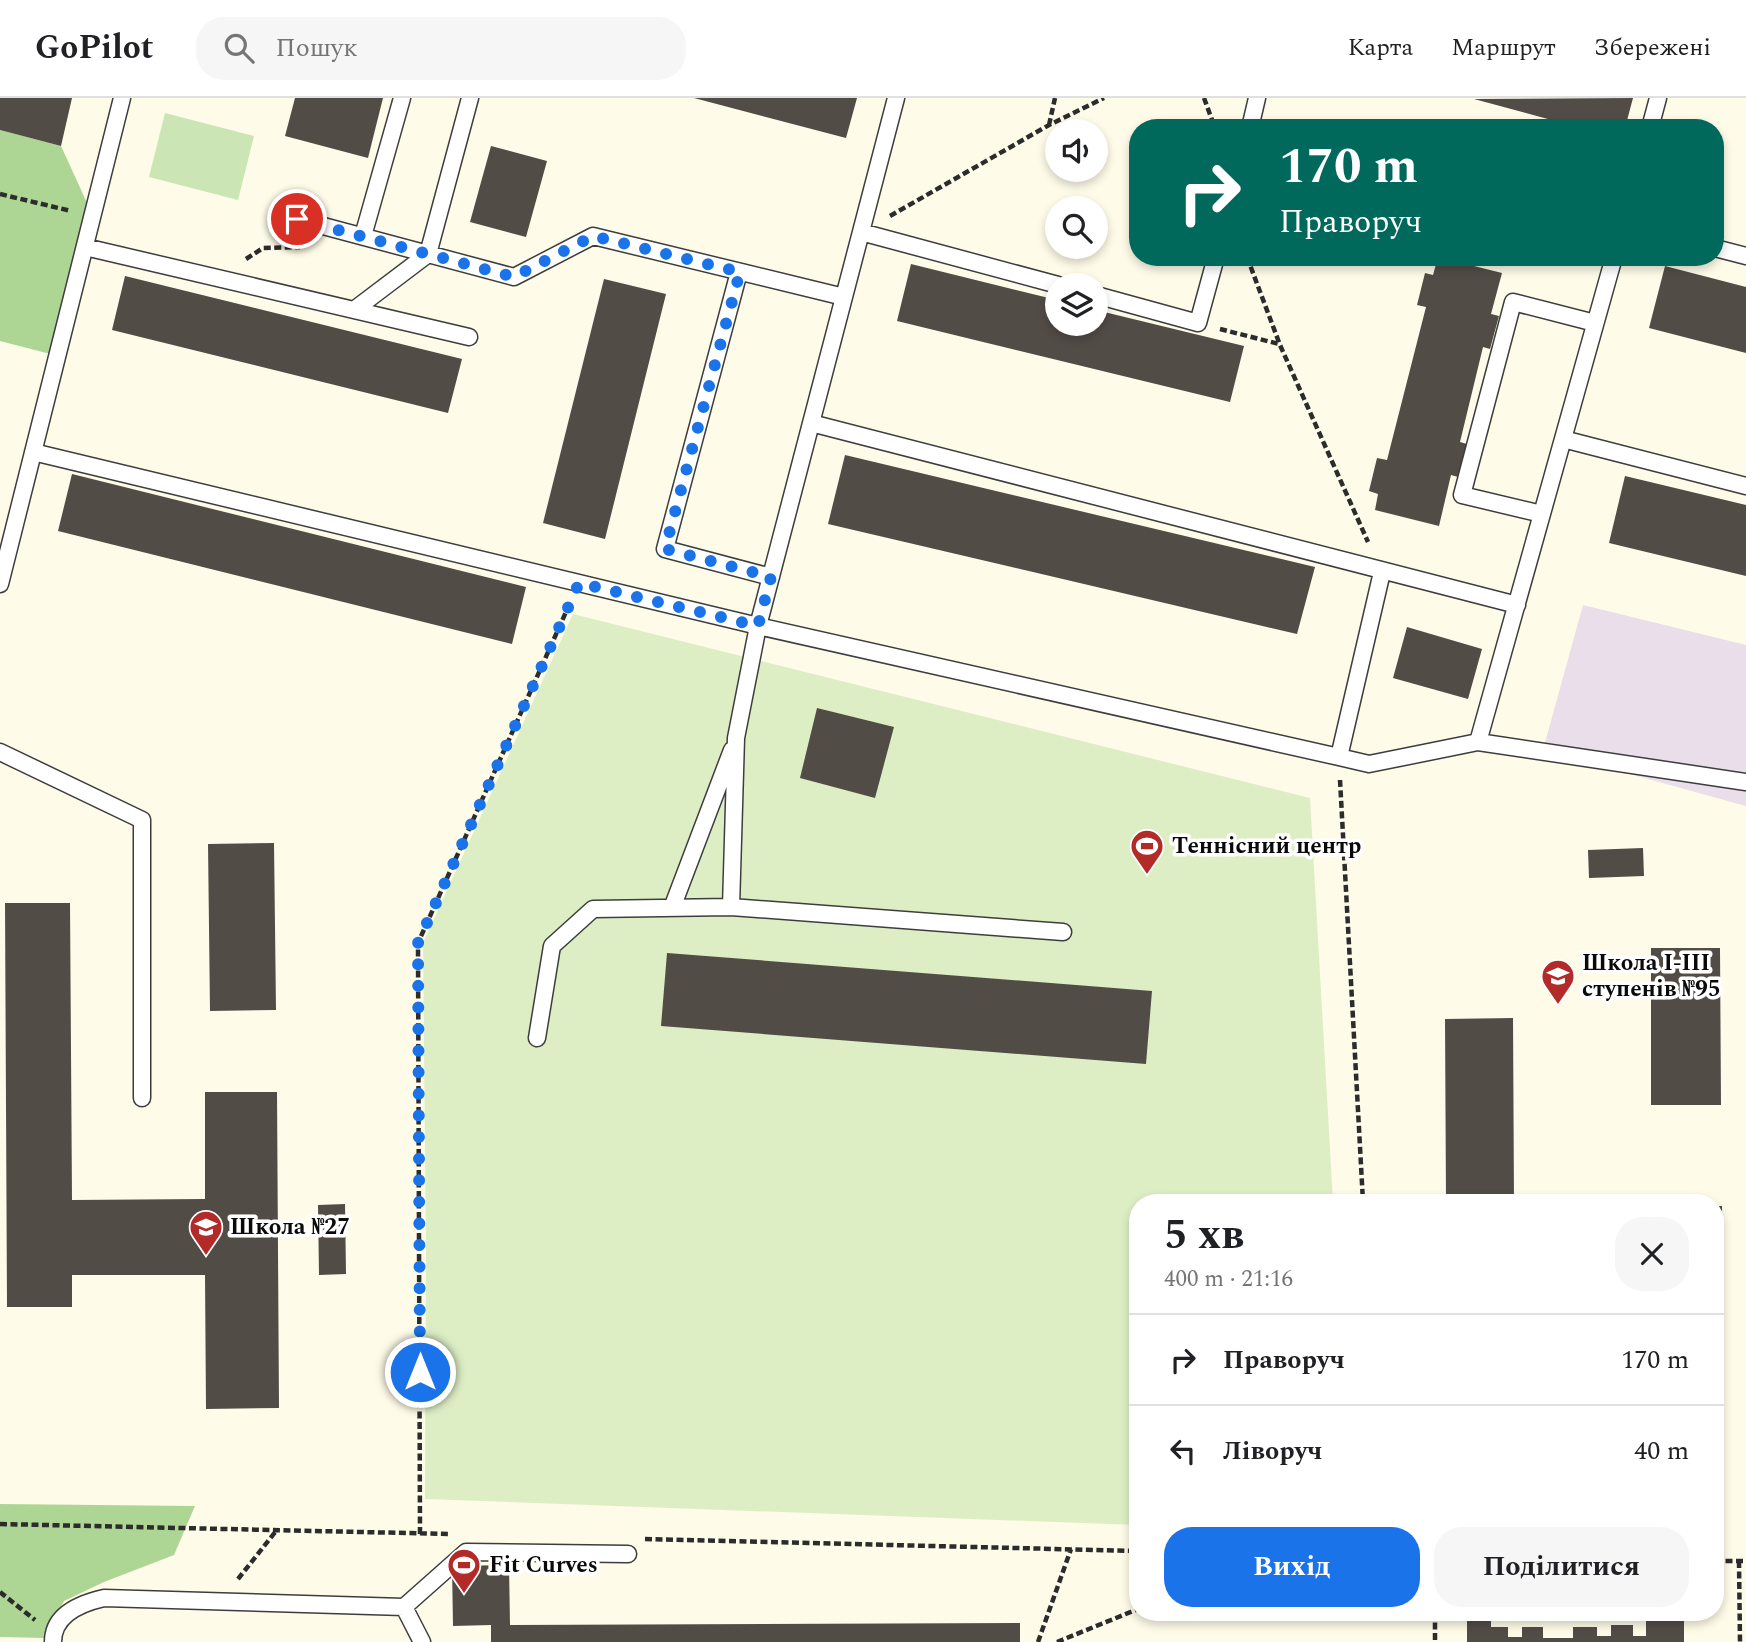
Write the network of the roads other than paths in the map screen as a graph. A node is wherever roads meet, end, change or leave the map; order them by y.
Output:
1 (122, 98) edge
2 (402, 98) edge
3 (470, 98) edge
4 (896, 98) edge
5 (1257, 98) edge
6 (1658, 98) edge
7 (1252, 119) edge
8 (1652, 119) edge
9 (297, 219) dead end
10 (861, 232) junction
11 (363, 236) junction
12 (85, 247) junction
13 (1724, 250) edge
14 (428, 254) junction
15 (1746, 256) edge
16 (1214, 266) edge
17 (1611, 266) edge
18 (740, 272) junction
19 (1045, 282) edge
20 (844, 297) junction
21 (1108, 298) edge
22 (354, 310) junction
23 (1595, 323) junction
24 (469, 337) dead end
25 (811, 423) junction
26 (1563, 439) junction
27 (33, 452) junction
28 (1746, 486) edge
29 (1542, 514) junction
30 (1382, 572) junction
31 (771, 577) junction
32 (0, 582) edge
33 (1517, 605) junction
34 (758, 626) junction
35 (736, 738) junction
36 (1478, 743) junction
37 (0, 751) edge
38 (1339, 757) junction
39 (1746, 782) edge
40 (732, 907) junction
41 (672, 908) junction
42 (1063, 932) dead end
43 (537, 1038) dead end
44 (142, 1098) dead end
45 (628, 1554) dead end
46 (404, 1606) junction
47 (53, 1638) edge
48 (422, 1642) edge

1 - 12 lane
2 - 11 lane
3 - 14 lane
4 - 10 lane
5 - 7 lane
6 - 8 lane
9 - 11 lane
10 - 19 lane
10 - 20 lane
11 - 14 lane
12 - 22 lane
12 - 27 lane
13 - 15 lane
14 - 18 lane
14 - 22 lane
16 - 21 lane
17 - 23 lane
18 - 20 lane
18 - 31 lane
20 - 25 lane
22 - 24 lane
23 - 26 lane
23 - 29 lane
25 - 30 lane
25 - 31 lane
26 - 28 lane
26 - 29 lane
27 - 32 lane
27 - 34 lane
29 - 33 lane
30 - 33 lane
30 - 38 lane
31 - 34 lane
33 - 36 lane
34 - 35 lane
34 - 38 lane
35 - 40 lane
35 - 41 lane
36 - 38 lane
36 - 39 lane
37 - 44 lane
40 - 41 lane
40 - 42 lane
41 - 43 lane
45 - 46 lane
46 - 47 lane
46 - 48 lane

